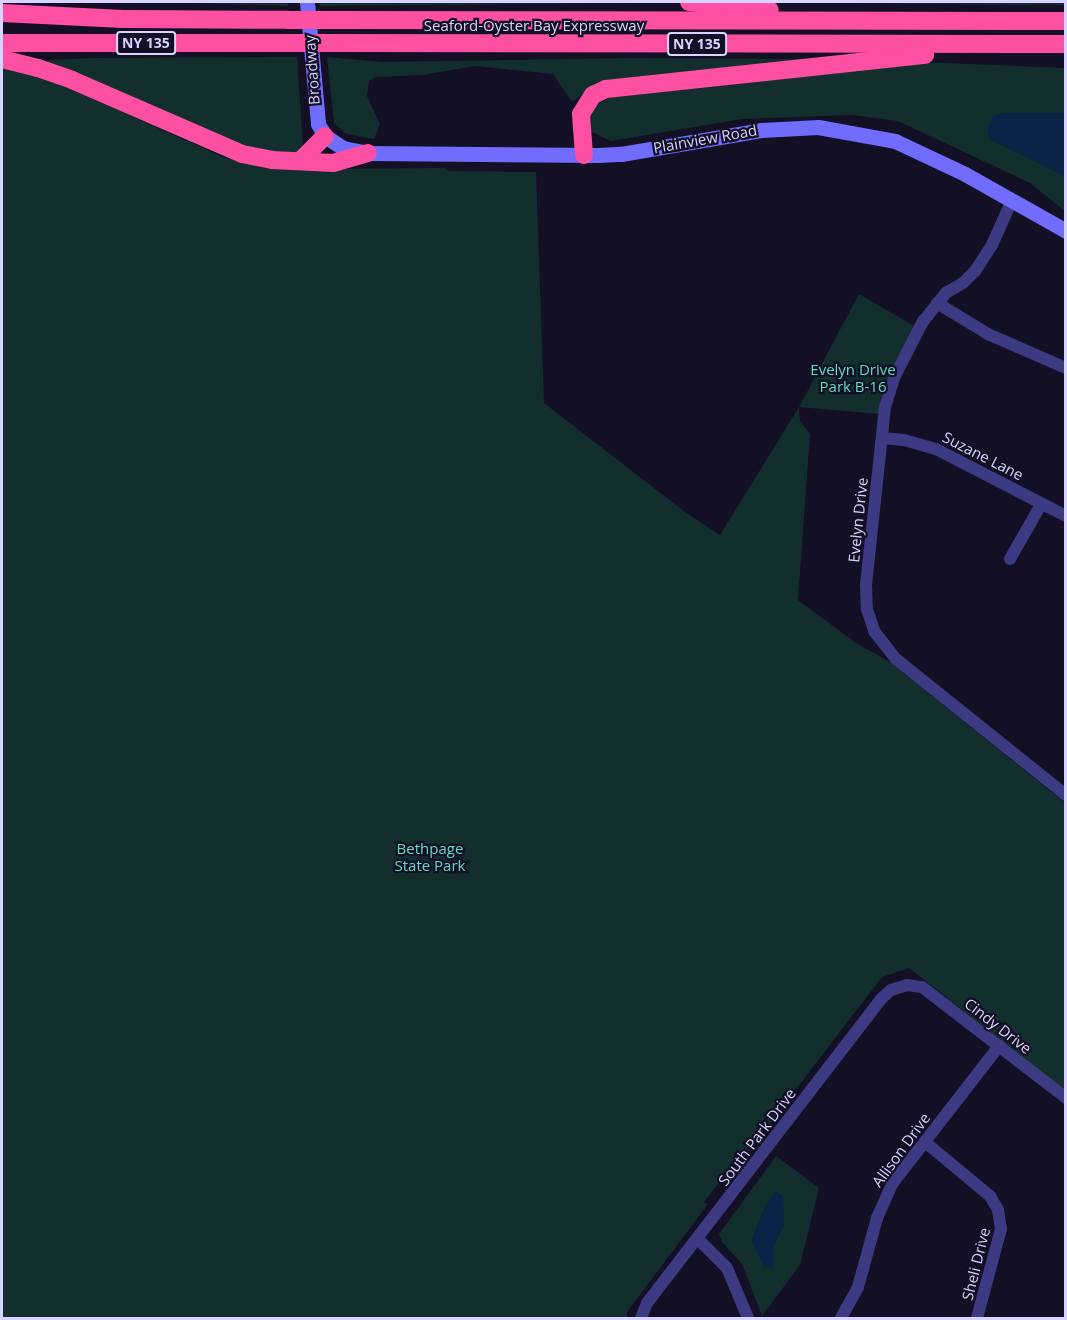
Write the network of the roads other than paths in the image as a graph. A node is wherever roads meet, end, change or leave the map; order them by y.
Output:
1 (307, 2) edge
2 (689, 2) edge
3 (2, 13) edge
4 (858, 20) junction
5 (1065, 21) edge
6 (2, 43) edge
7 (1014, 44) junction
8 (1065, 44) edge
9 (2, 59) edge
10 (325, 136) junction
11 (368, 153) junction
12 (584, 156) junction
13 (300, 161) junction
14 (1012, 200) junction
15 (1065, 231) edge
16 (937, 303) junction
17 (1065, 368) edge
18 (882, 438) junction
19 (1042, 503) junction
20 (1065, 516) edge
21 (1010, 559) dead end
22 (1065, 795) edge
23 (907, 985) joint
24 (999, 1046) junction
25 (1065, 1098) edge
26 (925, 1142) junction
27 (698, 1239) junction
28 (641, 1318) edge
29 (748, 1318) edge
30 (841, 1318) edge
31 (977, 1318) edge

1 - 10 main road, Broadway
2 - 4 highway
3 - 4 highway, Seaford-Oyster Bay Expressway / NY 135, bridge
4 - 5 highway, Seaford-Oyster Bay Expressway / NY 135
6 - 7 highway, Seaford-Oyster Bay Expressway / NY 135, bridge
7 - 8 highway, Seaford-Oyster Bay Expressway / NY 135
7 - 12 highway
9 - 13 highway
10 - 11 main road, Plainview Road
10 - 13 highway
11 - 12 main road, Plainview Road
11 - 13 highway
12 - 14 main road, Plainview Road
14 - 15 main road, Plainview Road
14 - 16 street, Evelyn Drive
16 - 17 street
16 - 18 street, Evelyn Drive
18 - 19 street, Suzane Lane
18 - 22 street, Evelyn Drive
19 - 20 street, Suzane Lane
19 - 21 street
23 - 24 street, Cindy Drive
23 - 27 street, South Park Drive
24 - 25 street, Cindy Drive
24 - 26 street, Allison Drive
26 - 30 street, Allison Drive
26 - 31 street, Sheli Drive
27 - 28 street, South Park Drive
27 - 29 street

